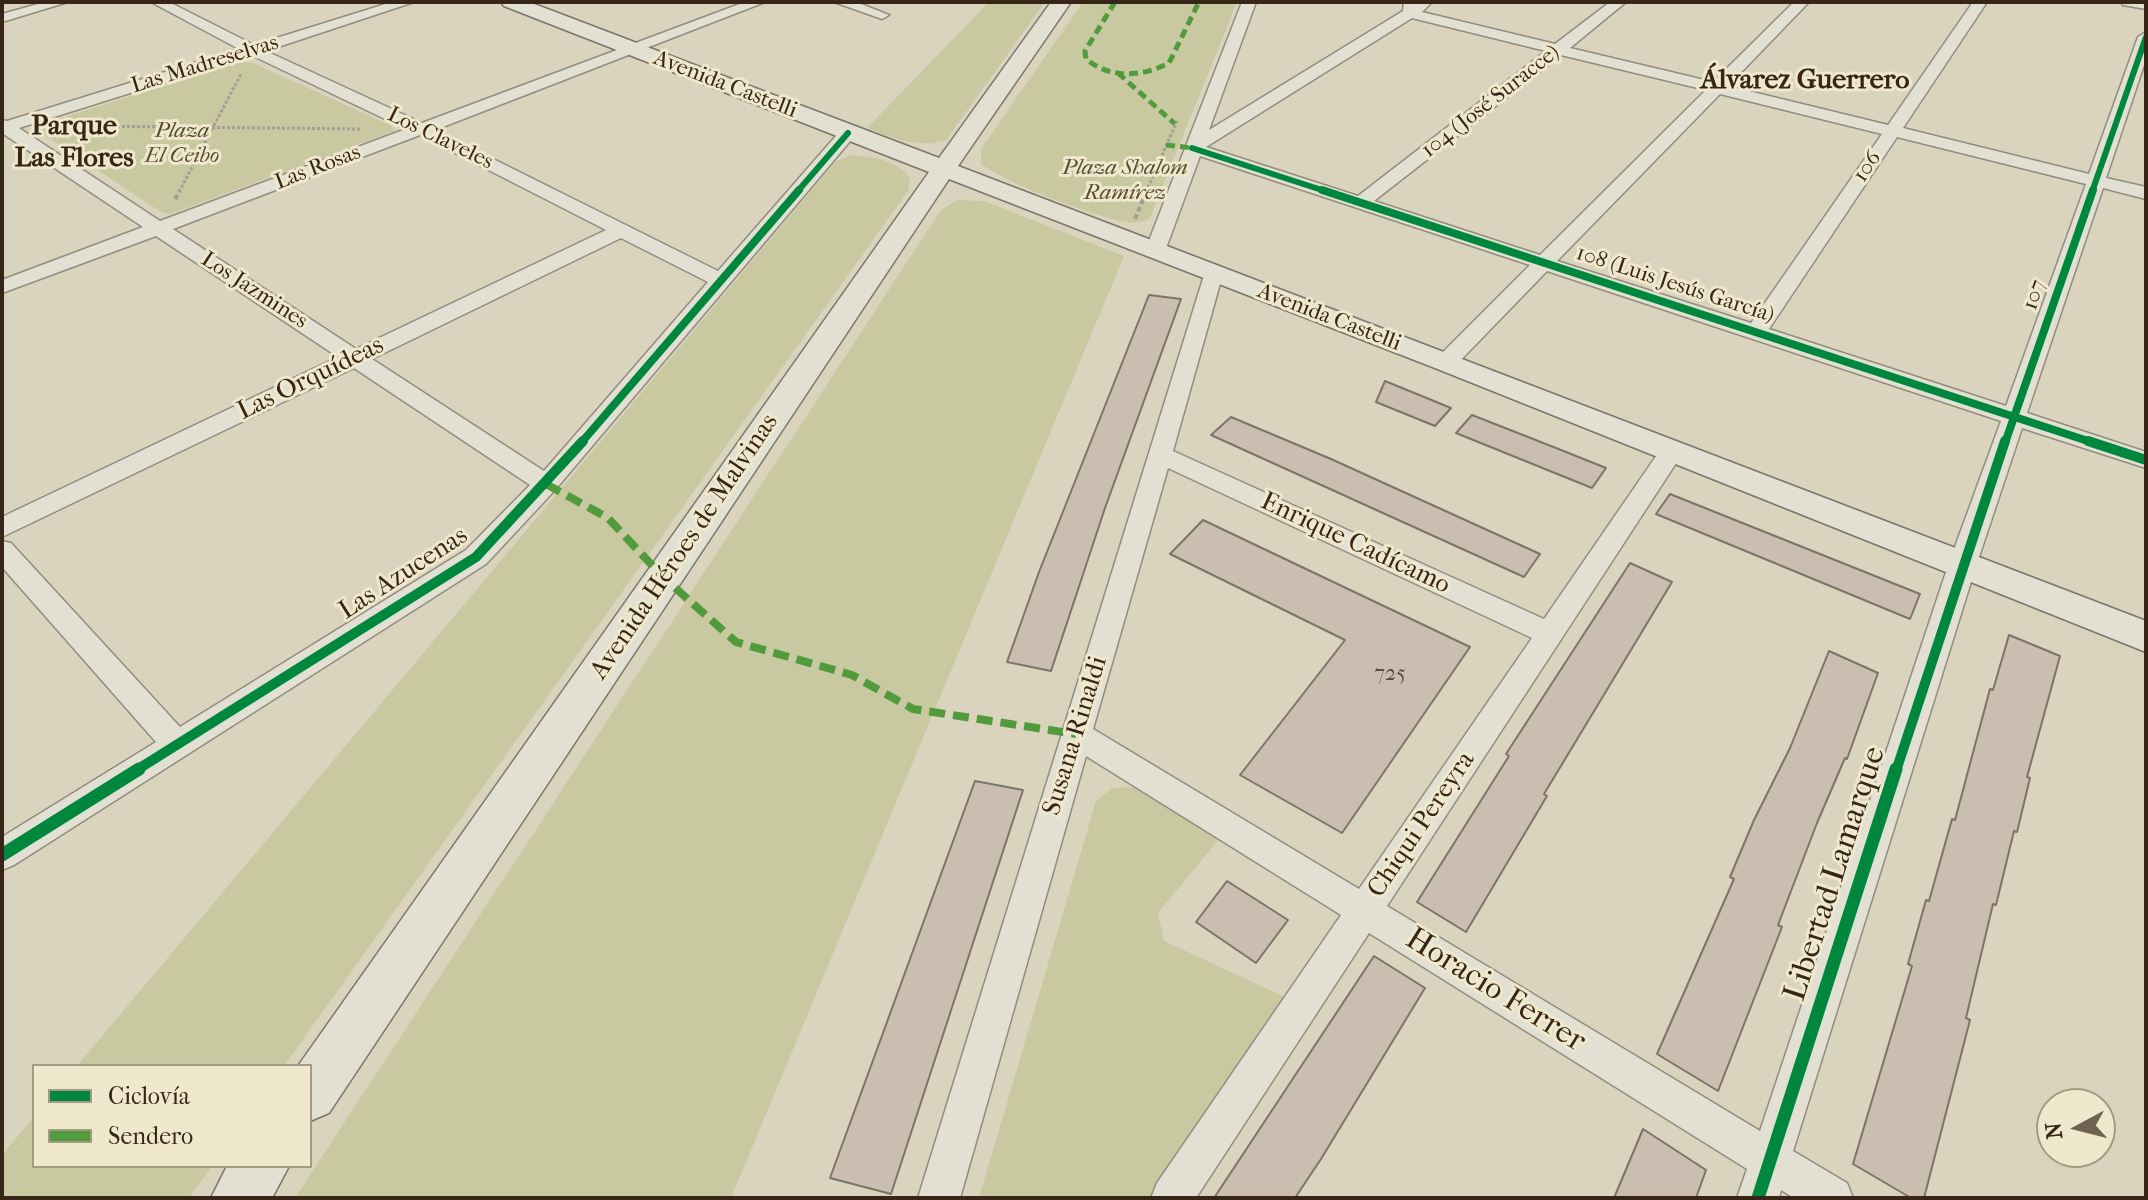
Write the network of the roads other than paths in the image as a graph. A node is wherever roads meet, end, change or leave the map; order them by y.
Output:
1 (61, 2) edge
2 (158, 2) edge
3 (407, 2) edge
4 (511, 2) edge
5 (758, 2) edge
6 (841, 2) edge
7 (1061, 2) edge
8 (1249, 2) edge
9 (1428, 2) edge
10 (1619, 2) edge
11 (1802, 2) edge
12 (1980, 2) edge
13 (2128, 2) edge
14 (2146, 5) edge
15 (1411, 7) edge
16 (882, 15) dead end
17 (2, 18) edge
18 (2146, 37) edge
19 (634, 49) junction
20 (1559, 49) junction
21 (252, 50) junction
22 (1716, 88) junction
23 (3, 126) edge
24 (421, 129) junction
25 (1892, 131) junction
26 (848, 133) junction
27 (1192, 148) junction
28 (943, 170) junction
29 (2096, 181) junction
30 (2146, 193) edge
31 (1362, 202) junction
32 (158, 228) junction
33 (621, 230) junction
34 (1155, 251) junction
35 (1542, 262) junction
36 (1213, 273) junction
37 (720, 280) junction
38 (2, 287) edge
39 (1756, 332) junction
40 (355, 358) junction
41 (1446, 362) junction
42 (2014, 417) junction
43 (1672, 451) junction
44 (1160, 455) junction
45 (2146, 460) edge
46 (546, 484) junction
47 (2, 528) edge
48 (2, 550) edge
49 (1962, 566) junction
50 (1550, 634) junction
51 (2146, 637) edge
52 (1076, 734) junction
53 (176, 744) junction
54 (2, 855) edge
55 (1364, 911) junction
56 (312, 1091) edge
57 (1771, 1160) junction
58 (260, 1168) edge
59 (239, 1198) edge
60 (939, 1198) edge
61 (1172, 1198) edge
62 (1758, 1198) edge
63 (1832, 1198) edge

1 - 17 street
2 - 21 street, Los Claveles
3 - 21 street, Las Madreselvas
4 - 19 main road, Avenida Castelli
5 - 19 street, Las Rosas
6 - 16 street
7 - 28 main road, Avenida Héroes de Malvinas
8 - 27 street
9 - 15 street
10 - 20 street, 104 (José Suracce)
11 - 22 street
12 - 25 street, 106
13 - 14 street
15 - 20 street
15 - 27 street
18 - 29 street, 107
19 - 24 street, Las Rosas
19 - 26 main road, Avenida Castelli
20 - 22 street
20 - 31 street, 104 (José Suracce)
21 - 23 street, Las Madreselvas
21 - 24 street, Los Claveles
22 - 25 street
22 - 35 street
23 - 32 street, Los Jazmines
24 - 32 street, Las Rosas
24 - 33 street, Los Claveles
25 - 29 street
25 - 39 street, 106
26 - 28 main road, Avenida Castelli
26 - 37 street, Las Azucenas
27 - 31 street, 108 (Luis Jesús García)
27 - 34 street
28 - 34 main road, Avenida Castelli
28 - 56 main road, Avenida Héroes de Malvinas
29 - 30 street
29 - 42 street, 107
31 - 35 street, 108 (Luis Jesús García)
32 - 38 street, Las Rosas
32 - 40 street, Los Jazmines
33 - 37 street, Los Claveles
33 - 40 street, Las Orquídeas
34 - 36 main road, Avenida Castelli
35 - 39 street, 108 (Luis Jesús García)
35 - 41 street
36 - 41 main road, Avenida Castelli
36 - 44 street, Susana Rinaldi
37 - 46 street, Las Azucenas
39 - 42 street, 108 (Luis Jesús García)
40 - 46 street, Los Jazmines
40 - 47 street, Las Orquídeas
41 - 43 main road, Avenida Castelli
42 - 45 street, 108 (Luis Jesús García)
42 - 49 street, 107
43 - 49 main road, Avenida Castelli
43 - 50 street, Chiqui Pereyra
44 - 50 street, Enrique Cadícamo
44 - 52 street, Susana Rinaldi
46 - 53 street, Las Azucenas
48 - 53 street
49 - 51 main road, Avenida Castelli
49 - 57 street, Libertad Lamarque
50 - 55 street, Chiqui Pereyra
52 - 55 street, Horacio Ferrer
52 - 60 street, Susana Rinaldi
53 - 54 street, Las Azucenas
55 - 57 street, Horacio Ferrer
55 - 61 street, Chiqui Pereyra
57 - 62 street, Libertad Lamarque
57 - 63 street, Horacio Ferrer
58 - 59 main road

